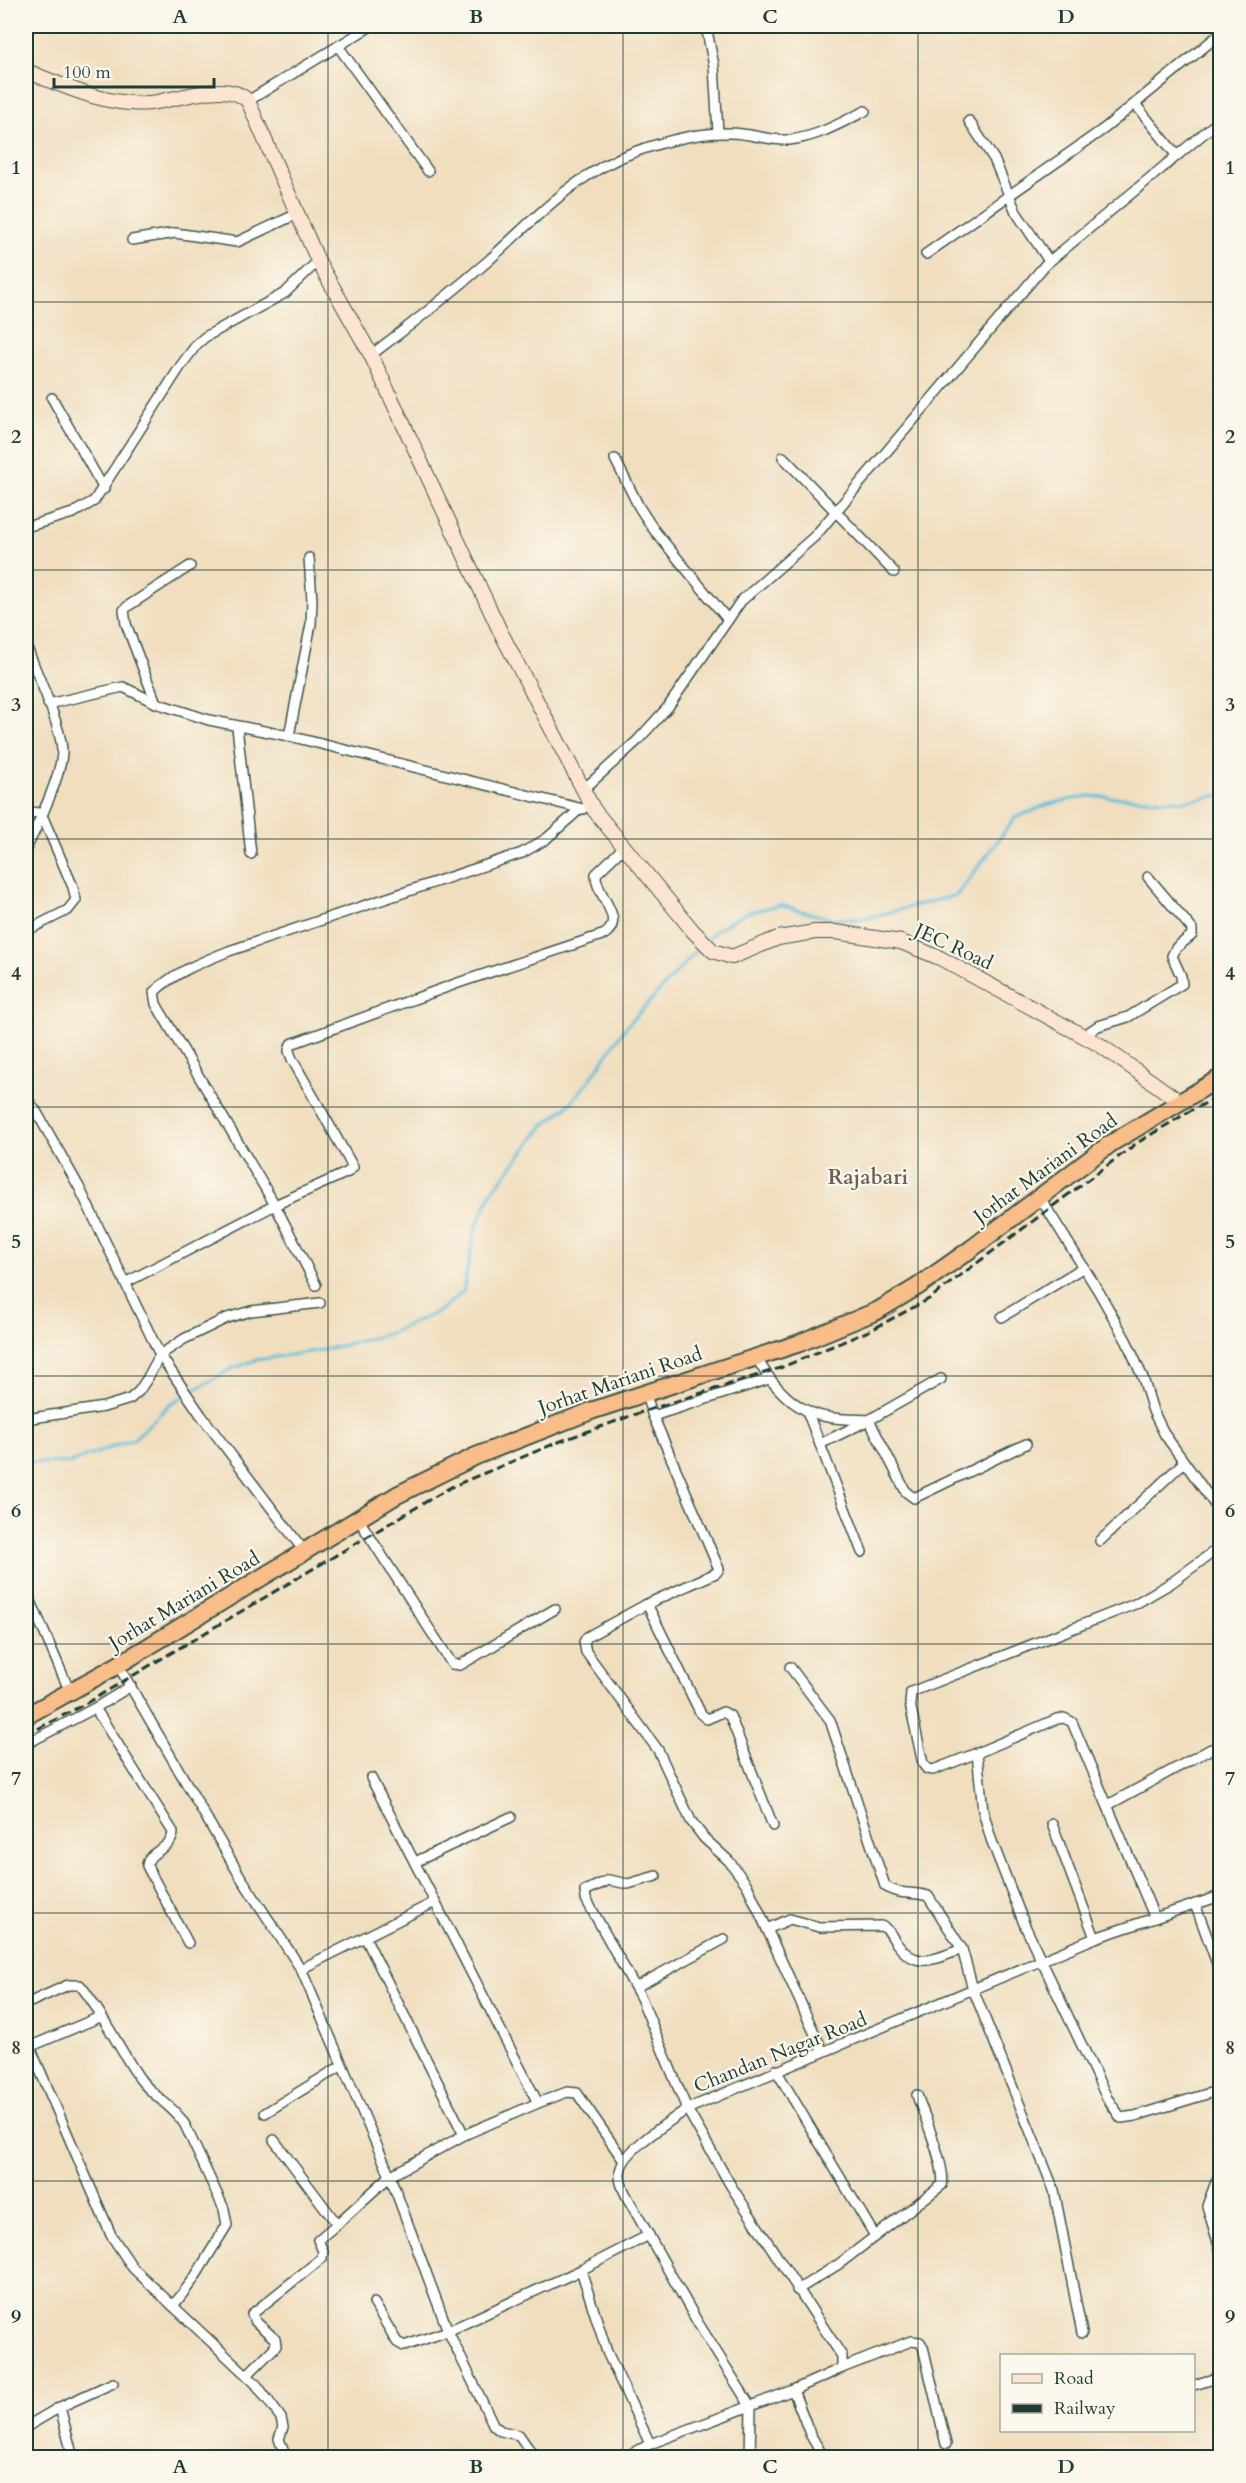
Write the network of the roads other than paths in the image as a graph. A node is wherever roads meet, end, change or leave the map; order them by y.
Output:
1 (371, 26) edge
2 (706, 26) edge
3 (1221, 34) edge
4 (338, 46) junction
5 (26, 71) edge
6 (248, 101) junction
7 (1135, 104) junction
8 (865, 111) dead end
9 (1221, 120) edge
10 (969, 121) dead end
11 (718, 133) junction
12 (1177, 156) junction
13 (428, 171) dead end
14 (1009, 195) junction
15 (297, 214) junction
16 (132, 240) dead end
17 (926, 254) dead end
18 (318, 261) junction
19 (1049, 261) junction
20 (371, 355) junction
21 (52, 398) dead end
22 (783, 457) dead end
23 (615, 459) dead end
24 (104, 489) junction
25 (835, 512) junction
26 (26, 527) edge
27 (309, 558) dead end
28 (190, 566) dead end
29 (894, 572) dead end
30 (728, 620) junction
31 (26, 645) edge
32 (156, 703) junction
33 (48, 704) junction
34 (237, 727) junction
35 (289, 736) junction
36 (584, 789) junction
37 (587, 809) junction
38 (26, 812) edge
39 (41, 813) junction
40 (623, 848) junction
41 (26, 849) edge
42 (251, 854) dead end
43 (1148, 877) dead end
44 (26, 932) edge
45 (1083, 1036) junction
46 (1221, 1077) edge
47 (26, 1098) edge
48 (1179, 1101) junction
49 (1040, 1196) junction
50 (274, 1205) junction
51 (1084, 1267) junction
52 (125, 1283) junction
53 (316, 1285) dead end
54 (320, 1304) dead end
55 (1002, 1317) dead end
56 (160, 1355) junction
57 (757, 1358) junction
58 (769, 1379) junction
59 (941, 1379) dead end
60 (645, 1393) junction
61 (807, 1411) junction
62 (652, 1416) junction
63 (26, 1419) edge
64 (869, 1420) junction
65 (820, 1444) junction
66 (1026, 1444) dead end
67 (1183, 1463) junction
68 (1221, 1512) edge
69 (359, 1520) junction
70 (1100, 1541) dead end
71 (1221, 1546) edge
72 (304, 1551) junction
73 (862, 1552) dead end
74 (26, 1590) edge
75 (647, 1604) junction
76 (555, 1609) dead end
77 (118, 1665) junction
78 (790, 1666) dead end
79 (131, 1686) junction
80 (70, 1692) junction
81 (95, 1708) junction
82 (26, 1716) edge
83 (26, 1744) edge
84 (1211, 1749) dead end
85 (977, 1753) junction
86 (371, 1778) dead end
87 (1108, 1806) junction
88 (511, 1817) dead end
89 (1052, 1824) dead end
90 (773, 1826) dead end
91 (414, 1862) junction
92 (656, 1876) dead end
93 (1221, 1896) edge
94 (435, 1902) junction
95 (1196, 1904) junction
96 (1154, 1916) junction
97 (767, 1929) junction
98 (364, 1937) junction
99 (1095, 1938) junction
100 (724, 1939) dead end
101 (188, 1943) dead end
102 (962, 1949) junction
103 (1041, 1959) junction
104 (301, 1969) junction
105 (1219, 1969) dead end
106 (636, 1987) junction
107 (973, 1989) junction
108 (26, 2004) edge
109 (100, 2017) junction
110 (27, 2042) edge
111 (822, 2052) junction
112 (341, 2066) junction
113 (776, 2070) junction
114 (1221, 2090) edge
115 (917, 2095) dead end
116 (538, 2103) junction
117 (687, 2109) junction
118 (265, 2113) dead end
119 (464, 2135) junction
120 (274, 2140) dead end
121 (624, 2161) junction
122 (390, 2176) junction
123 (1216, 2182) dead end
124 (338, 2224) junction
125 (649, 2235) junction
126 (875, 2236) junction
127 (1221, 2249) edge
128 (581, 2270) junction
129 (797, 2290) junction
130 (374, 2303) dead end
131 (173, 2306) junction
132 (448, 2331) junction
133 (1082, 2333) dead end
134 (842, 2368) junction
135 (248, 2374) junction
136 (1221, 2377) edge
137 (113, 2383) dead end
138 (1195, 2385) edge
139 (793, 2390) junction
140 (751, 2407) junction
141 (60, 2408) junction
142 (26, 2427) edge
143 (650, 2444) junction
144 (946, 2444) dead end
145 (73, 2457) edge
146 (286, 2457) edge
147 (535, 2457) edge
148 (625, 2457) edge
149 (750, 2457) edge
150 (824, 2457) edge

1 - 4 street
2 - 11 street
3 - 7 street
4 - 6 street
4 - 13 street
5 - 6 street
6 - 15 street, JEC Road
7 - 12 street
7 - 14 street
8 - 11 street
9 - 12 street
10 - 14 street
11 - 20 street
12 - 19 street
14 - 17 street
14 - 19 street
15 - 16 street
15 - 18 street, JEC Road
18 - 20 street, JEC Road
18 - 24 street
19 - 25 street
20 - 36 street, JEC Road
21 - 24 street
22 - 25 street
23 - 30 street
24 - 26 street
25 - 29 street
25 - 30 street
27 - 35 street
28 - 32 street
30 - 36 street
31 - 33 street
32 - 33 street
32 - 34 street
33 - 39 street
34 - 35 street
34 - 42 street
35 - 37 street
36 - 37 street, JEC Road
37 - 40 street, JEC Road
37 - 50 street
38 - 39 street
39 - 41 street
39 - 44 street
40 - 45 street, JEC Road
40 - 50 street
43 - 45 street
45 - 48 street, JEC Road
46 - 48 highway, Jorhat Mariani Road
47 - 52 street
48 - 49 highway, Jorhat Mariani Road
49 - 51 street
49 - 57 highway, Jorhat Mariani Road
50 - 52 street
50 - 53 street
51 - 55 street
51 - 67 street
52 - 56 street
54 - 56 street
56 - 63 street
56 - 72 street
57 - 58 street
57 - 60 highway, Jorhat Mariani Road
58 - 61 street
58 - 62 street
59 - 64 street
60 - 62 street
60 - 69 highway, Jorhat Mariani Road
61 - 64 street
61 - 65 street
62 - 75 street
64 - 65 street
64 - 66 street
65 - 73 street
67 - 68 street
67 - 70 street
69 - 72 highway, Jorhat Mariani Road
69 - 76 street
71 - 85 street
72 - 77 highway, Jorhat Mariani Road
74 - 80 street
75 - 90 street
75 - 97 street
77 - 79 street
77 - 80 highway, Jorhat Mariani Road
78 - 102 street
79 - 81 street
79 - 104 street
80 - 82 highway, Jorhat Mariani Road
81 - 83 street
81 - 101 street
84 - 87 street
85 - 87 street
85 - 103 street
86 - 91 street
87 - 96 street
88 - 91 street
89 - 99 street
91 - 94 street
92 - 106 street
93 - 95 street, Chandan Nagar Road
94 - 98 street
94 - 116 street
95 - 96 street, Chandan Nagar Road
95 - 105 street
96 - 99 street, Chandan Nagar Road
97 - 102 street
97 - 111 street
98 - 104 street
98 - 119 street
99 - 103 street, Chandan Nagar Road
100 - 106 street
102 - 107 street
103 - 107 street, Chandan Nagar Road
103 - 114 street
104 - 112 street
106 - 117 street
107 - 111 street, Chandan Nagar Road
107 - 133 street
108 - 109 street
109 - 110 street
109 - 131 street
110 - 131 street
111 - 113 street, Chandan Nagar Road
112 - 118 street
112 - 122 street
113 - 117 street, Chandan Nagar Road
113 - 126 street
115 - 126 street
116 - 119 street
116 - 121 street
117 - 121 street
117 - 129 street, Chandan Nagar Road
119 - 122 street
120 - 124 street
121 - 125 street
122 - 124 street
122 - 132 street
123 - 127 street
124 - 135 street
125 - 128 street
125 - 140 street
126 - 129 street
128 - 132 street
128 - 143 street
129 - 134 street, Chandan Nagar Road
130 - 132 street
131 - 135 street
132 - 147 street
134 - 139 street
134 - 144 street
135 - 146 street
136 - 138 street
137 - 141 street
139 - 140 street
139 - 150 street
140 - 143 street
140 - 149 street
141 - 142 street
141 - 145 street
143 - 148 street

